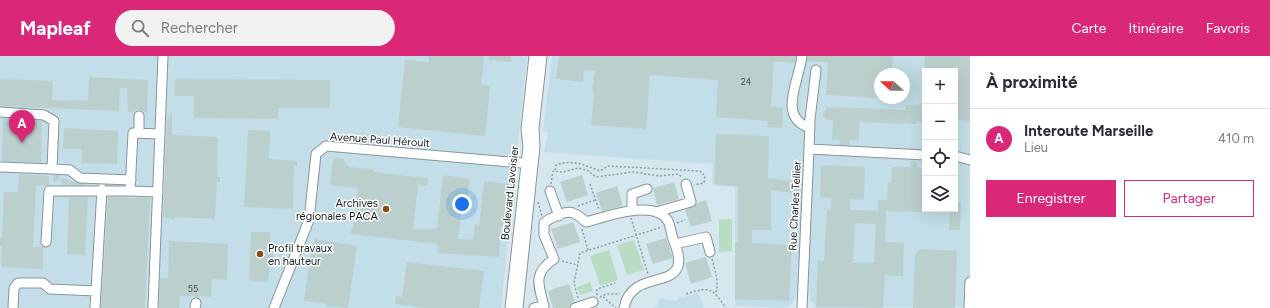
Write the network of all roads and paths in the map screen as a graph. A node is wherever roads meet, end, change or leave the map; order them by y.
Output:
1 (162, 56) edge
2 (534, 56) edge
3 (542, 56) edge
4 (802, 56) edge
5 (816, 70) dead end
6 (0, 112) edge
7 (139, 116) dead end
8 (810, 128) junction
9 (139, 133) junction
10 (160, 134) junction
11 (810, 149) junction
12 (922, 155) edge
13 (958, 157) edge
14 (970, 160) edge
15 (530, 164) junction
16 (0, 167) edge
17 (52, 170) junction
18 (555, 170) junction
19 (684, 170) junction
20 (680, 175) junction
21 (131, 180) junction
22 (590, 184) dead end
23 (687, 185) junction
24 (102, 189) junction
25 (647, 189) dead end
26 (130, 190) junction
27 (550, 191) joint
28 (158, 192) junction
29 (530, 199) junction
30 (595, 200) junction
31 (630, 210) junction
32 (569, 212) junction
33 (656, 212) junction
34 (559, 216) junction
35 (578, 216) junction
36 (601, 218) junction
37 (685, 220) dead end
38 (544, 223) junction
39 (669, 225) junction
40 (637, 235) junction
41 (46, 242) dead end
42 (675, 244) junction
43 (588, 250) junction
44 (710, 252) joint
45 (554, 259) junction
46 (578, 265) junction
47 (649, 278) dead end
48 (970, 282) edge
49 (615, 283) dead end
50 (96, 291) junction
51 (716, 292) junction
52 (686, 294) dead end
53 (628, 295) junction
54 (603, 297) junction
55 (593, 302) dead end
56 (545, 307) edge
57 (577, 307) edge
58 (13, 308) edge
59 (95, 308) edge
60 (153, 308) edge
61 (274, 308) edge
62 (510, 308) edge
63 (518, 308) edge
64 (534, 308) edge
65 (616, 308) edge
66 (624, 308) edge
67 (726, 308) edge
68 (802, 308) edge
69 (969, 308) edge

1 - 10 street
2 - 15 street, Boulevard Lavoisier
3 - 15 street, Boulevard Lavoisier
4 - 8 street
5 - 8 street
6 - 17 street
7 - 9 street
8 - 11 street
9 - 10 street
9 - 21 street
10 - 28 street
11 - 12 street, Rue Charles Tellier
11 - 68 street, Rue Charles Tellier
13 - 14 street
15 - 29 street, Boulevard Lavoisier
15 - 61 street, Avenue Paul Héroult
15 - 62 street, Boulevard Lavoisier
16 - 17 street
17 - 21 street
18 - 19 path
18 - 20 path
18 - 27 path
19 - 20 path
19 - 23 path
20 - 23 path
21 - 26 street
22 - 30 path
23 - 33 street
24 - 26 street
24 - 41 street
24 - 50 street
25 - 31 street
26 - 28 street
27 - 34 street
28 - 60 street
29 - 38 path
29 - 63 street, Boulevard Lavoisier
30 - 32 path
30 - 36 path
31 - 33 street
31 - 36 street
31 - 40 path
32 - 34 street
32 - 35 street
33 - 39 street
34 - 38 street
35 - 36 street
35 - 43 path
37 - 39 path
38 - 45 street
39 - 40 path
39 - 42 street
40 - 43 path
40 - 47 path
42 - 44 street
42 - 53 street
43 - 46 path
44 - 51 path
45 - 46 path
45 - 56 street
46 - 57 path
48 - 69 street
49 - 54 path
50 - 58 street
50 - 59 street
51 - 52 path
51 - 67 path
53 - 54 path
53 - 66 street
54 - 65 path
55 - 57 street
56 - 64 street

